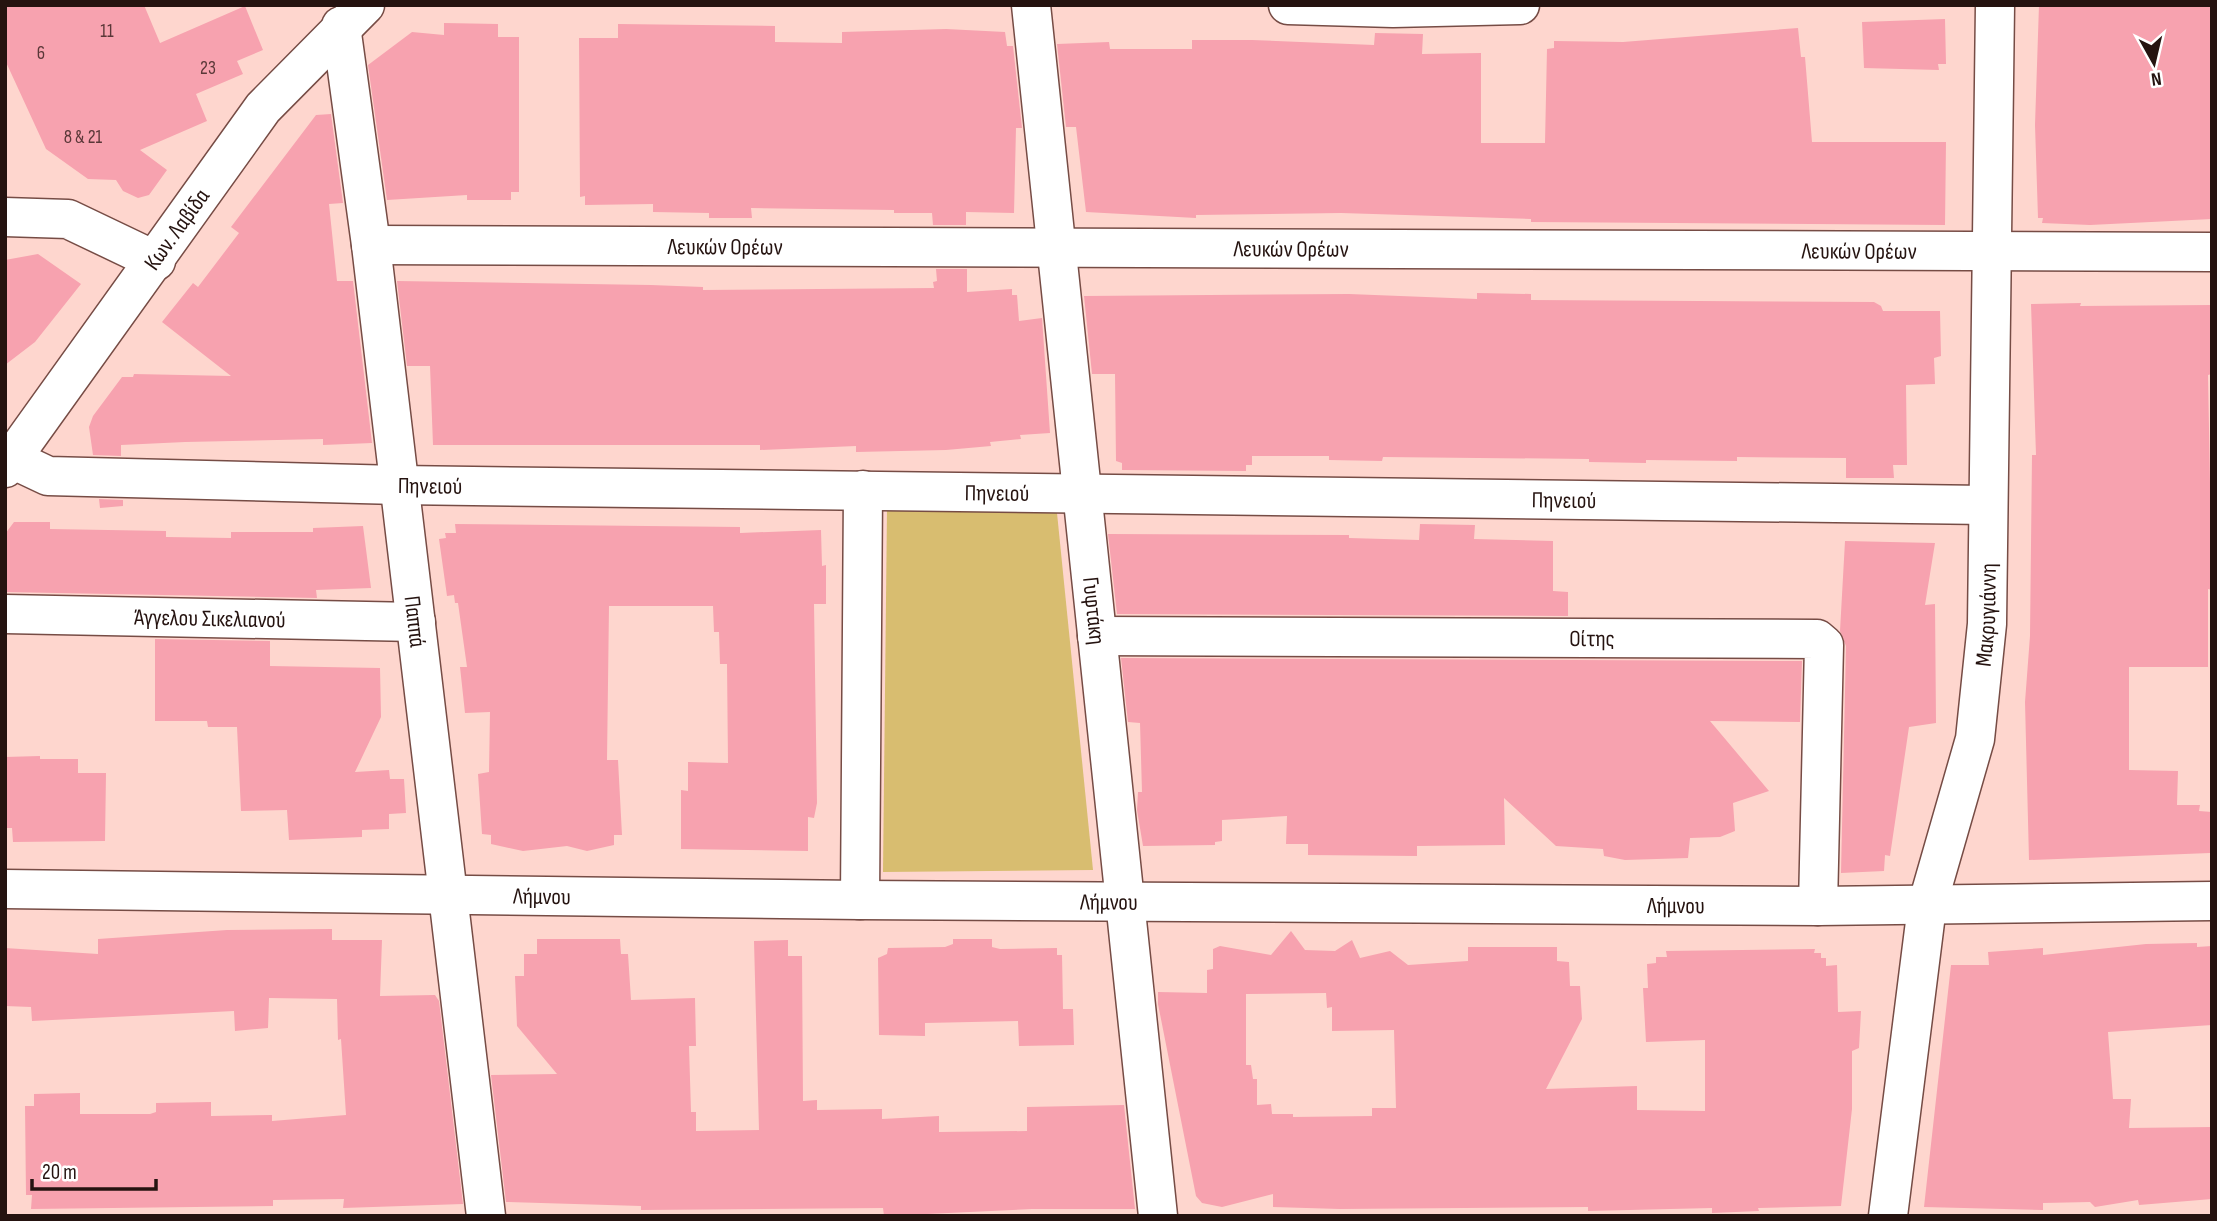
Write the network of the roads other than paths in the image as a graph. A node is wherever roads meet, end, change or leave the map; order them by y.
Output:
1 (1031, 5) edge
2 (1288, 5) edge
3 (1520, 5) edge
4 (1995, 5) edge
5 (353, 16) edge
6 (9, 208) edge
7 (371, 245) junction
8 (1056, 248) junction
9 (1992, 251) junction
10 (2212, 252) edge
11 (156, 261) junction
12 (9, 464) edge
13 (398, 485) junction
14 (863, 490) junction
15 (1082, 492) junction
16 (1987, 505) junction
17 (5, 614) edge
18 (416, 622) junction
19 (1097, 636) junction
20 (5, 889) edge
21 (448, 894) junction
22 (860, 900) junction
23 (1125, 900) junction
24 (2212, 901) edge
25 (1818, 906) junction
26 (1927, 906) junction
27 (486, 1216) edge
28 (1158, 1216) edge
29 (1888, 1216) edge

1 - 8 street, Γυφτάκη
2 - 3 street
4 - 9 street, Μακρυγιάννη
5 - 7 street, Παππά
5 - 11 street, Κων. Λαβίδα
6 - 11 street
7 - 8 street, Λευκών Ορέων
7 - 13 street, Παππά
8 - 9 street, Λευκών Ορέων
8 - 15 street, Γυφτάκη
9 - 10 street, Λευκών Ορέων
9 - 16 street, Μακρυγιάννη
11 - 12 street, Κων. Λαβίδα
12 - 13 street, Πηνειού
13 - 14 street, Πηνειού
13 - 18 street, Παππά
14 - 15 street, Πηνειού
14 - 22 street
15 - 16 street, Πηνειού
15 - 19 street, Γυφτάκη
16 - 26 street, Μακρυγιάννη
17 - 18 street, Άγγελου Σικελιανού
18 - 21 street, Παππά
19 - 23 street, Γυφτάκη
19 - 25 street, Οίτης
20 - 21 street, Λήμνου
21 - 22 street, Λήμνου
21 - 27 street, Παππά
22 - 23 street, Λήμνου
23 - 25 street, Λήμνου
23 - 28 street, Γυφτάκη
24 - 26 street, Λήμνου
25 - 26 street, Λήμνου
26 - 29 street, Μακρυγιάννη

